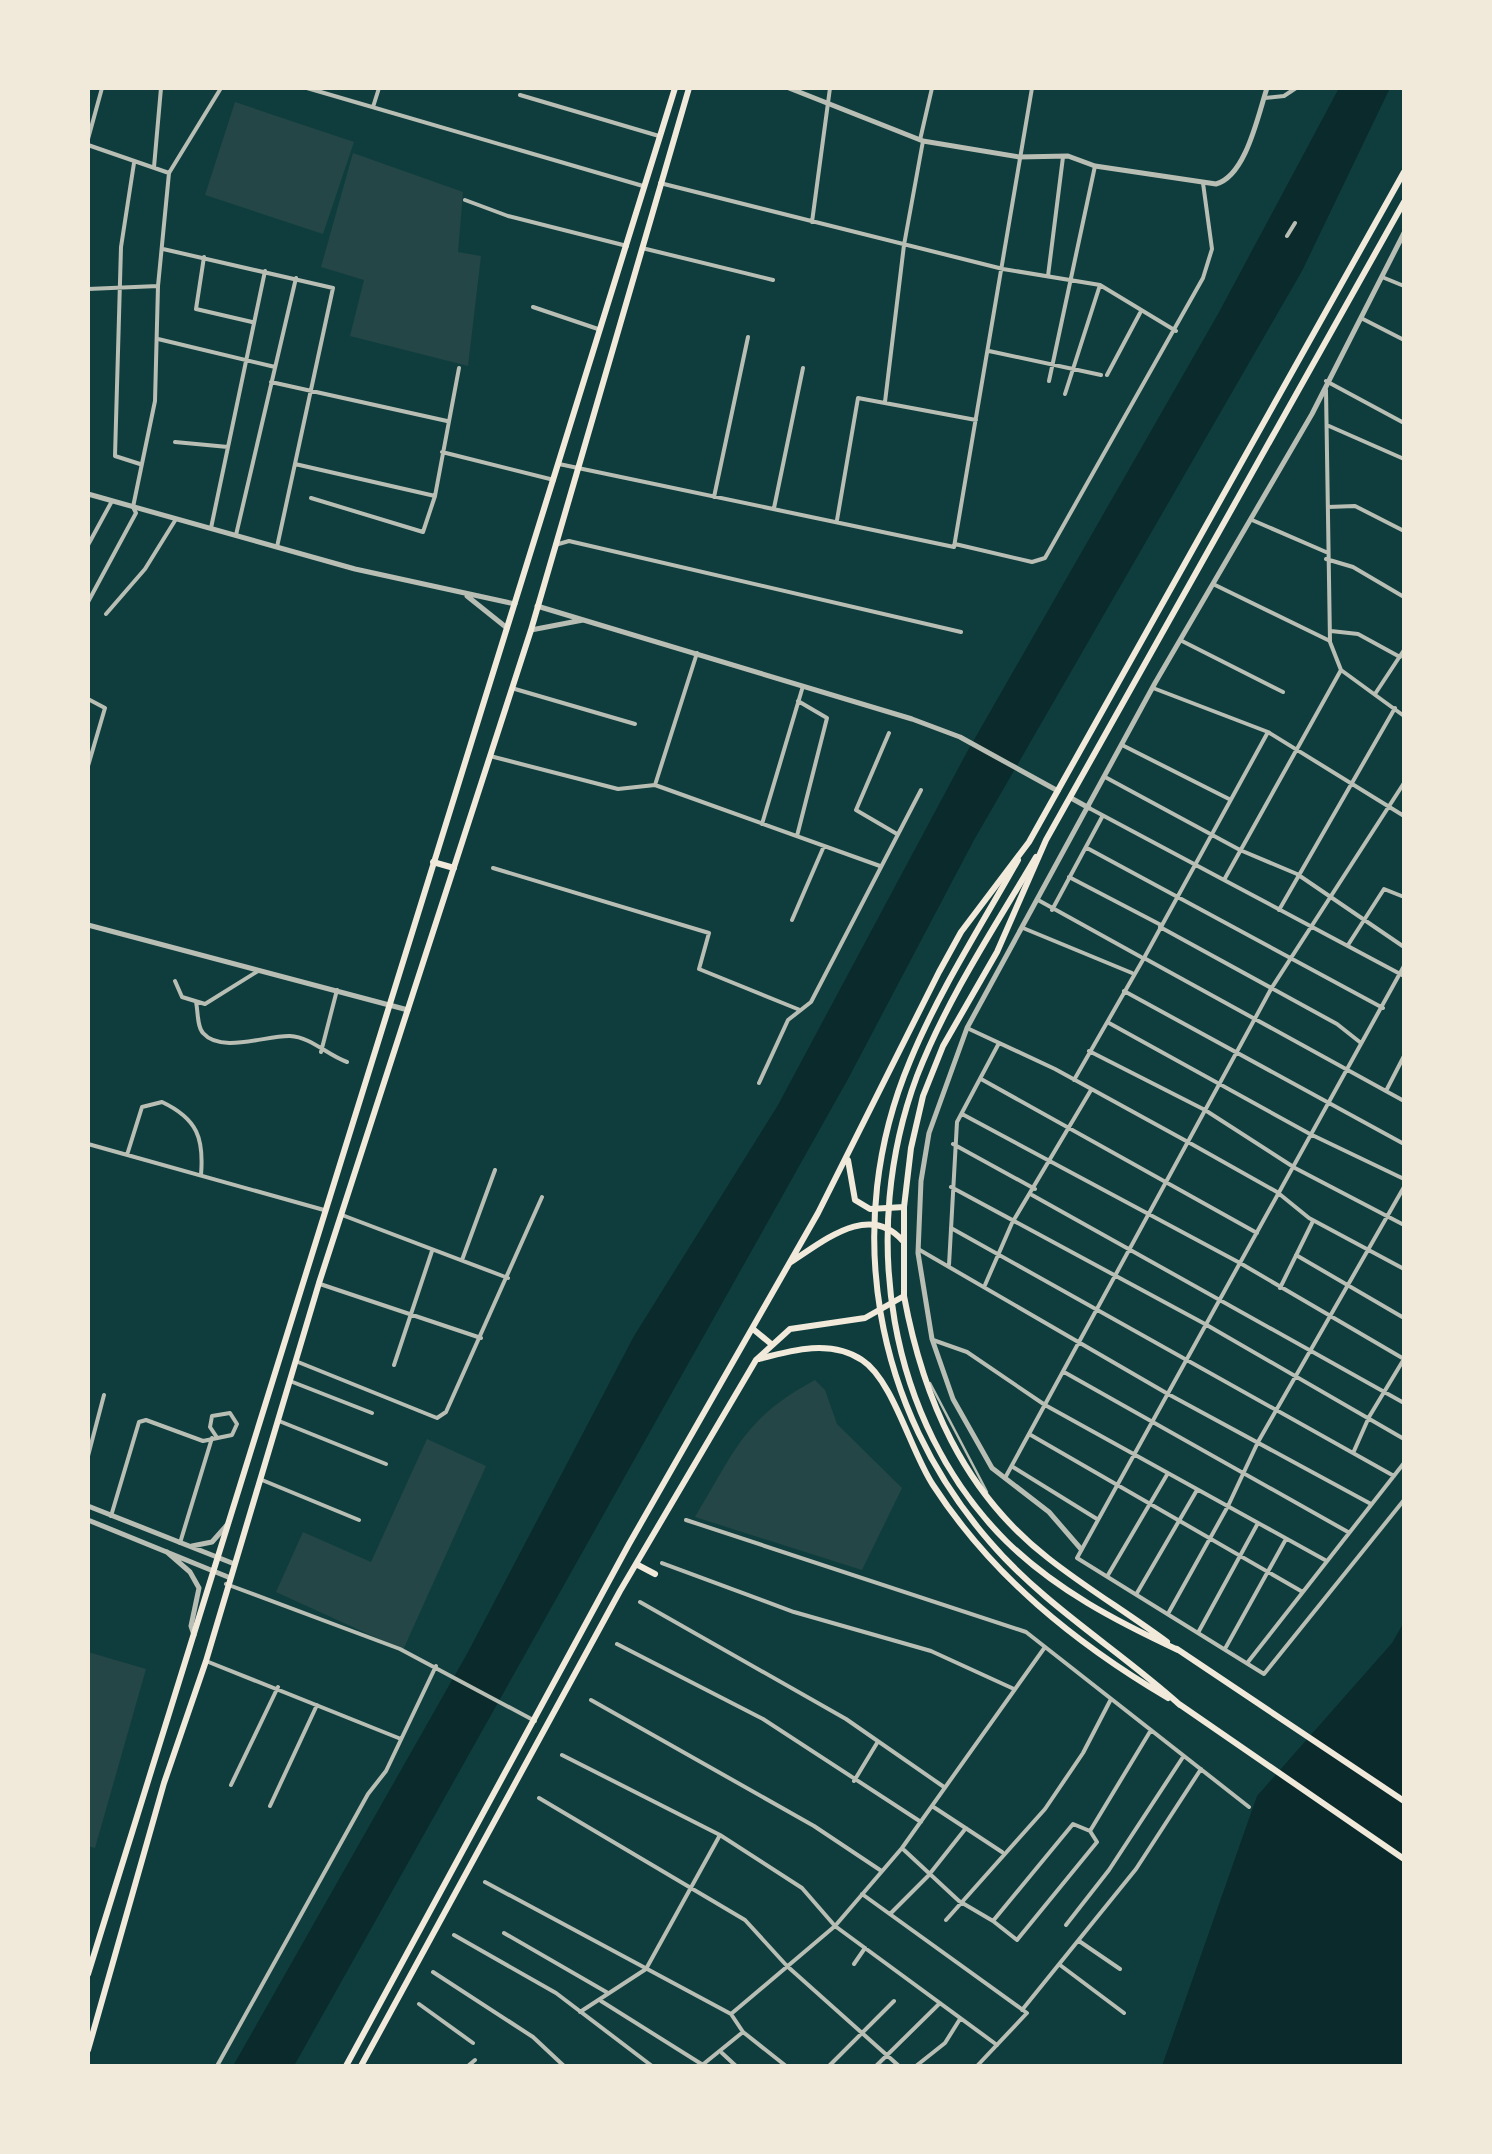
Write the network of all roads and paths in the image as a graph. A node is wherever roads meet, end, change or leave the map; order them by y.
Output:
1 (102, 88) edge
2 (161, 88) edge
3 (221, 88) edge
4 (307, 88) edge
5 (378, 88) edge
6 (675, 88) edge
7 (688, 88) edge
8 (789, 88) edge
9 (830, 88) edge
10 (932, 88) edge
11 (1032, 88) edge
12 (1267, 88) edge
13 (1296, 88) edge
14 (520, 94) dead end
15 (1264, 98) junction
16 (826, 103) junction
17 (373, 108) junction
18 (659, 136) junction
19 (922, 140) junction
20 (88, 142) edge
21 (1019, 156) junction
22 (1064, 156) junction
23 (134, 163) junction
24 (1095, 166) junction
25 (154, 168) junction
26 (1404, 172) edge
27 (169, 173) junction
28 (660, 183) junction
29 (1203, 183) junction
30 (644, 186) junction
31 (465, 200) dead end
32 (1404, 202) edge
33 (812, 222) junction
34 (1294, 222) dead end
35 (1404, 233) edge
36 (1287, 236) dead end
37 (1401, 242) edge
38 (904, 245) junction
39 (627, 246) junction
40 (642, 248) junction
41 (163, 249) junction
42 (204, 256) junction
43 (265, 270) junction
44 (1003, 270) junction
45 (1048, 276) junction
46 (1382, 276) junction
47 (296, 278) junction
48 (1072, 279) junction
49 (773, 280) dead end
50 (122, 285) junction
51 (1100, 285) junction
52 (158, 286) junction
53 (1404, 286) edge
54 (88, 289) edge
55 (533, 308) dead end
56 (1141, 312) junction
57 (1361, 318) junction
58 (252, 322) junction
59 (602, 330) junction
60 (1176, 331) junction
61 (748, 337) dead end
62 (158, 340) junction
63 (1404, 340) edge
64 (989, 352) junction
65 (244, 359) junction
66 (1052, 363) junction
67 (275, 367) junction
68 (459, 368) dead end
69 (803, 368) dead end
70 (1072, 369) junction
71 (1049, 381) dead end
72 (272, 382) junction
73 (1326, 382) junction
74 (313, 390) junction
75 (1064, 394) dead end
76 (885, 402) junction
77 (976, 420) junction
78 (448, 421) junction
79 (1404, 423) edge
80 (1328, 426) junction
81 (175, 442) dead end
82 (228, 447) junction
83 (442, 452) junction
84 (1404, 459) edge
85 (140, 464) junction
86 (295, 464) junction
87 (560, 464) junction
88 (577, 467) junction
89 (554, 480) junction
90 (88, 494) edge
91 (435, 496) junction
92 (714, 497) junction
93 (311, 498) dead end
94 (112, 501) junction
95 (133, 507) junction
96 (1328, 507) junction
97 (774, 508) junction
98 (176, 518) junction
99 (1249, 519) junction
100 (836, 520) junction
101 (211, 528) junction
102 (1404, 532) edge
103 (236, 535) junction
104 (88, 544) edge
105 (955, 544) junction
106 (555, 546) junction
107 (277, 547) junction
108 (1326, 552) junction
109 (1326, 559) junction
110 (1213, 584) junction
111 (464, 594) junction
112 (1404, 597) edge
113 (88, 602) edge
114 (516, 604) junction
115 (537, 606) junction
116 (106, 614) dead end
117 (586, 620) junction
118 (507, 628) junction
119 (530, 630) junction
120 (961, 632) dead end
121 (1330, 632) junction
122 (1182, 641) junction
123 (1330, 642) junction
124 (1404, 650) edge
125 (697, 653) junction
126 (1400, 658) junction
127 (1341, 670) junction
128 (803, 686) junction
129 (512, 688) junction
130 (1153, 688) junction
131 (1284, 692) dead end
132 (1375, 694) junction
133 (88, 699) edge
134 (798, 701) junction
135 (1395, 708) junction
136 (1404, 716) edge
137 (635, 724) dead end
138 (1268, 732) junction
139 (890, 733) dead end
140 (88, 736) edge
141 (96, 739) junction
142 (1122, 746) junction
143 (1294, 749) junction
144 (490, 756) junction
145 (88, 766) edge
146 (1105, 777) junction
147 (1404, 783) edge
148 (1351, 784) junction
149 (656, 785) junction
150 (921, 790) dead end
151 (1058, 791) junction
152 (1071, 798) junction
153 (1229, 800) junction
154 (1391, 806) junction
155 (1089, 808) junction
156 (1103, 815) junction
157 (1404, 816) edge
158 (762, 824) junction
159 (897, 834) junction
160 (1210, 834) junction
161 (797, 837) junction
162 (1046, 840) junction
163 (1029, 842) junction
164 (824, 846) junction
165 (1086, 848) junction
166 (1240, 850) junction
167 (434, 862) junction
168 (1196, 863) junction
169 (880, 866) junction
170 (454, 868) junction
171 (492, 868) dead end
172 (1297, 874) junction
173 (1069, 877) junction
174 (1224, 880) junction
175 (1176, 897) junction
176 (1332, 897) junction
177 (1404, 897) edge
178 (1038, 900) junction
179 (1052, 910) junction
180 (1279, 910) junction
181 (1364, 919) junction
182 (792, 920) dead end
183 (1310, 924) junction
184 (88, 925) edge
185 (1160, 926) junction
186 (1022, 928) junction
187 (1348, 945) junction
188 (1404, 947) edge
189 (1291, 956) junction
190 (1142, 958) junction
191 (1404, 966) edge
192 (258, 971) junction
193 (1132, 973) junction
194 (1402, 974) edge
195 (175, 982) dead end
196 (1270, 989) junction
197 (337, 990) junction
198 (1124, 991) junction
199 (196, 1002) junction
200 (388, 1003) junction
201 (1383, 1008) junction
202 (410, 1010) junction
203 (800, 1010) junction
204 (1255, 1016) junction
205 (1109, 1024) junction
206 (967, 1028) junction
207 (998, 1042) junction
208 (1361, 1043) junction
209 (321, 1052) junction
210 (1090, 1052) junction
211 (1237, 1054) junction
212 (1404, 1059) edge
213 (347, 1062) dead end
214 (1349, 1068) junction
215 (982, 1080) junction
216 (1074, 1080) junction
217 (1220, 1082) junction
218 (758, 1083) dead end
219 (1091, 1090) junction
220 (1386, 1091) junction
221 (1404, 1101) edge
222 (1328, 1104) junction
223 (1204, 1110) junction
224 (962, 1114) junction
225 (1070, 1131) junction
226 (1310, 1134) junction
227 (1188, 1142) junction
228 (88, 1144) edge
229 (953, 1144) junction
230 (1404, 1144) edge
231 (127, 1155) junction
232 (848, 1156) junction
233 (1052, 1162) junction
234 (1296, 1168) junction
235 (495, 1170) dead end
236 (200, 1175) junction
237 (1404, 1180) edge
238 (1164, 1184) junction
239 (951, 1187) junction
240 (1404, 1187) edge
241 (1034, 1192) junction
242 (1278, 1192) junction
243 (542, 1198) dead end
244 (904, 1207) junction
245 (324, 1210) junction
246 (1148, 1214) junction
247 (342, 1215) junction
248 (1388, 1217) junction
249 (1314, 1220) junction
250 (1012, 1222) junction
251 (1404, 1225) edge
252 (951, 1228) junction
253 (1257, 1233) junction
254 (904, 1242) junction
255 (1130, 1247) junction
256 (918, 1249) junction
257 (433, 1250) junction
258 (1368, 1251) junction
259 (999, 1254) junction
260 (1296, 1255) junction
261 (462, 1261) junction
262 (790, 1263) junction
263 (1240, 1264) junction
264 (949, 1265) junction
265 (1404, 1269) edge
266 (1114, 1277) junction
267 (508, 1278) junction
268 (319, 1283) junction
269 (985, 1286) junction
270 (1348, 1286) junction
271 (1280, 1288) junction
272 (904, 1296) junction
273 (1221, 1299) junction
274 (1098, 1307) junction
275 (411, 1313) junction
276 (1404, 1318) edge
277 (1330, 1319) junction
278 (1205, 1324) junction
279 (752, 1329) junction
280 (481, 1338) junction
281 (932, 1339) junction
282 (770, 1342) junction
283 (1081, 1342) junction
284 (1312, 1349) junction
285 (1404, 1359) edge
286 (756, 1360) junction
287 (1187, 1360) junction
288 (296, 1361) junction
289 (394, 1365) dead end
290 (1064, 1372) junction
291 (1298, 1377) junction
292 (290, 1381) junction
293 (948, 1383) junction
294 (938, 1387) dead end
295 (1384, 1390) junction
296 (1168, 1394) junction
297 (104, 1395) dead end
298 (1404, 1403) edge
299 (1045, 1405) junction
300 (1277, 1410) junction
301 (372, 1413) dead end
302 (1368, 1417) junction
303 (277, 1420) junction
304 (1152, 1420) junction
305 (1030, 1434) junction
306 (214, 1437) junction
307 (1404, 1440) edge
308 (1258, 1442) junction
309 (1354, 1450) junction
310 (1132, 1454) junction
311 (88, 1456) edge
312 (386, 1464) dead end
313 (1404, 1464) edge
314 (1012, 1467) junction
315 (1168, 1473) junction
316 (1243, 1475) junction
317 (1394, 1476) junction
318 (259, 1478) junction
319 (1005, 1478) junction
320 (1114, 1485) junction
321 (1198, 1490) junction
322 (1404, 1500) edge
323 (1151, 1504) junction
324 (1371, 1504) junction
325 (88, 1506) edge
326 (1228, 1506) junction
327 (111, 1516) junction
328 (231, 1519) junction
329 (1097, 1519) junction
330 (88, 1520) edge
331 (359, 1520) dead end
332 (686, 1520) dead end
333 (1180, 1520) junction
334 (1258, 1523) junction
335 (1348, 1532) junction
336 (1211, 1536) junction
337 (1286, 1538) junction
338 (182, 1544) junction
339 (1081, 1549) junction
340 (165, 1550) junction
341 (1242, 1554) junction
342 (220, 1558) junction
343 (1325, 1560) junction
344 (232, 1563) junction
345 (662, 1563) dead end
346 (636, 1564) junction
347 (1270, 1571) junction
348 (216, 1572) junction
349 (656, 1574) dead end
350 (1108, 1575) junction
351 (227, 1580) junction
352 (1301, 1590) junction
353 (1137, 1593) junction
354 (640, 1602) dead end
355 (1169, 1612) junction
356 (1199, 1631) junction
357 (196, 1638) junction
358 (616, 1644) dead end
359 (1044, 1647) junction
360 (1226, 1647) junction
361 (1178, 1650) junction
362 (206, 1661) junction
363 (1248, 1662) junction
364 (439, 1668) junction
365 (278, 1687) junction
366 (1014, 1689) junction
367 (1110, 1698) junction
368 (591, 1700) dead end
369 (317, 1705) junction
370 (1180, 1705) junction
371 (534, 1721) junction
372 (1151, 1730) junction
373 (401, 1739) junction
374 (878, 1742) junction
375 (562, 1755) dead end
376 (1184, 1756) junction
377 (1200, 1769) junction
378 (854, 1782) junction
379 (502, 1784) junction
380 (231, 1785) dead end
381 (944, 1787) junction
382 (511, 1791) junction
383 (539, 1798) dead end
384 (1404, 1801) edge
385 (270, 1806) dead end
386 (932, 1806) junction
387 (1249, 1807) dead end
388 (921, 1822) junction
389 (966, 1828) junction
390 (1090, 1831) junction
391 (720, 1835) junction
392 (902, 1848) junction
393 (1002, 1852) junction
394 (1404, 1859) edge
395 (882, 1872) junction
396 (928, 1876) junction
397 (485, 1882) dead end
398 (692, 1887) junction
399 (862, 1894) junction
400 (959, 1901) junction
401 (890, 1914) junction
402 (946, 1920) dead end
403 (994, 1920) junction
404 (1066, 1925) dead end
405 (835, 1926) junction
406 (504, 1933) dead end
407 (454, 1935) dead end
408 (1079, 1941) junction
409 (865, 1948) junction
410 (854, 1964) dead end
411 (1060, 1964) junction
412 (787, 1966) junction
413 (1120, 1968) dead end
414 (646, 1969) junction
415 (433, 1972) dead end
416 (88, 1974) edge
417 (609, 1994) junction
418 (600, 2000) junction
419 (894, 2001) dead end
420 (940, 2002) junction
421 (419, 2004) dead end
422 (1022, 2010) junction
423 (580, 2012) junction
424 (1124, 2013) dead end
425 (732, 2014) junction
426 (961, 2018) junction
427 (743, 2032) junction
428 (862, 2035) junction
429 (474, 2042) dead end
430 (88, 2045) edge
431 (997, 2045) junction
432 (720, 2051) junction
433 (886, 2056) junction
434 (475, 2060) dead end
435 (217, 2066) edge
436 (346, 2066) edge
437 (361, 2066) edge
438 (468, 2066) edge
439 (564, 2066) edge
440 (652, 2066) edge
441 (702, 2066) edge
442 (736, 2066) edge
443 (786, 2066) edge
444 (829, 2066) edge
445 (876, 2066) edge
446 (899, 2066) edge
447 (916, 2066) edge
448 (977, 2066) edge

1 - 20 street
2 - 25 street
3 - 27 street
4 - 17 street
5 - 17 street
6 - 18 main road
7 - 28 main road
8 - 16 street
9 - 16 street
10 - 19 street
11 - 21 street
12 - 15 street
13 - 15 street
14 - 18 street
15 - 29 street
16 - 19 street
16 - 33 street
17 - 30 street
18 - 30 main road
19 - 21 street
19 - 38 street
20 - 23 street
21 - 22 street
21 - 44 street
22 - 24 street
22 - 45 street
23 - 25 street
23 - 50 street
24 - 29 street
24 - 48 street
25 - 27 street
26 - 151 main road
27 - 41 street
28 - 33 street
28 - 40 main road
29 - 60 street
30 - 39 main road
31 - 39 street
32 - 152 main road
33 - 38 street
34 - 36 street
35 - 37 street
37 - 46 street
38 - 44 street
38 - 76 street
39 - 59 main road
40 - 49 street
40 - 88 main road
41 - 42 street
41 - 52 street
42 - 43 street
42 - 58 street
43 - 47 street
43 - 58 street
44 - 45 street
44 - 64 street
45 - 48 street
46 - 53 street
46 - 57 street
47 - 67 street
47 - 74 street
48 - 51 street
48 - 66 street
50 - 52 street
50 - 54 street
50 - 85 street
51 - 56 street
51 - 70 street
52 - 62 street
55 - 59 street
56 - 60 street
56 - 70 street
57 - 63 street
57 - 73 street
58 - 65 street
59 - 87 main road
60 - 105 street
61 - 92 street
62 - 65 street
62 - 85 street
64 - 66 street
64 - 77 street
65 - 67 street
65 - 82 street
66 - 70 street
66 - 71 street
67 - 72 street
68 - 78 street
69 - 97 street
70 - 75 street
72 - 74 street
72 - 103 street
73 - 79 street
73 - 80 street
73 - 99 street
74 - 78 street
74 - 86 street
76 - 77 street
76 - 100 street
77 - 105 street
78 - 83 street
80 - 84 street
80 - 96 street
81 - 82 street
82 - 101 street
83 - 89 street
83 - 91 street
85 - 95 street
86 - 91 street
86 - 107 street
87 - 88 street
87 - 89 main road
88 - 92 street
88 - 106 main road
89 - 114 main road
90 - 94 street
91 - 93 street
92 - 97 street
94 - 95 street
94 - 104 street
95 - 98 street
95 - 113 street
96 - 102 street
96 - 108 street
97 - 100 street
98 - 101 street
98 - 116 street
99 - 108 street
99 - 110 street
100 - 105 street
101 - 103 street
103 - 107 street
106 - 115 main road
106 - 120 street
107 - 111 street
108 - 109 street
109 - 112 street
109 - 121 street
110 - 122 street
110 - 123 street
111 - 114 street
111 - 118 street
114 - 118 main road
115 - 117 street
115 - 119 main road
117 - 119 street
117 - 125 street
118 - 167 main road
119 - 129 main road
121 - 123 street
121 - 126 street
122 - 130 street
122 - 131 street
123 - 127 street
124 - 126 street
125 - 128 street
125 - 149 street
126 - 132 street
127 - 132 street
127 - 143 street
128 - 134 street
128 - 151 street
129 - 137 street
129 - 144 main road
130 - 138 street
130 - 142 street
132 - 135 street
133 - 141 street
134 - 158 street
134 - 161 street
135 - 136 street
135 - 148 street
138 - 143 street
138 - 153 street
139 - 159 street
140 - 141 street
141 - 145 street
142 - 146 street
142 - 153 street
143 - 148 street
143 - 166 street
144 - 149 street
144 - 170 main road
146 - 155 street
146 - 160 street
147 - 154 street
148 - 154 street
148 - 172 street
149 - 158 street
150 - 159 street
151 - 163 main road
152 - 155 street
152 - 162 main road
153 - 160 street
154 - 157 street
154 - 176 street
155 - 156 street
155 - 178 street
156 - 165 street
156 - 168 street
158 - 161 street
159 - 169 street
160 - 166 street
160 - 168 street
161 - 164 street
162 - 244 main road
162 - 361 main road
163 - 232 main road
163 - 370 main road
164 - 169 street
164 - 182 street
165 - 173 street
165 - 175 street
166 - 172 street
166 - 174 street
167 - 170 main road
167 - 200 main road
168 - 174 street
168 - 175 street
169 - 203 street
170 - 202 main road
171 - 203 street
172 - 176 street
172 - 180 street
173 - 179 street
173 - 185 street
174 - 180 street
175 - 185 street
175 - 189 street
176 - 181 street
176 - 183 street
177 - 181 street
178 - 179 street
178 - 186 street
179 - 190 street
180 - 183 street
181 - 187 street
181 - 188 street
183 - 187 street
183 - 189 street
184 - 192 street
185 - 190 street
185 - 196 street
186 - 193 street
186 - 206 street
187 - 194 street
189 - 196 street
189 - 201 street
190 - 193 street
190 - 204 street
191 - 194 street
192 - 197 street
192 - 199 street
193 - 198 street
194 - 201 street
195 - 199 street
196 - 204 street
196 - 208 street
197 - 200 street
197 - 209 street
198 - 205 street
198 - 211 street
199 - 209 street
200 - 202 street
200 - 245 main road
201 - 208 street
202 - 247 main road
203 - 218 street
204 - 211 street
204 - 214 street
205 - 210 street
205 - 217 street
206 - 207 street
206 - 256 street
207 - 215 street
207 - 216 street
208 - 214 street
209 - 213 street
210 - 216 street
210 - 223 street
211 - 217 street
211 - 222 street
212 - 220 street
214 - 220 street
214 - 222 street
215 - 224 street
215 - 225 street
216 - 219 street
217 - 223 street
217 - 226 street
219 - 225 street
219 - 227 street
220 - 221 street
222 - 226 street
222 - 230 street
223 - 227 street
223 - 234 street
224 - 229 street
224 - 233 street
225 - 233 street
225 - 238 street
226 - 234 street
226 - 237 street
227 - 238 street
227 - 242 street
228 - 231 street
229 - 239 street
229 - 241 street
231 - 236 street
231 - 236 street
232 - 244 main road
232 - 262 main road
233 - 241 street
233 - 246 street
234 - 242 street
234 - 248 street
235 - 261 street
236 - 245 street
238 - 246 street
238 - 253 street
239 - 250 street
239 - 252 street
240 - 248 street
241 - 250 street
241 - 255 street
242 - 249 street
242 - 253 street
243 - 267 street
244 - 254 main road
245 - 328 main road
246 - 255 street
246 - 263 street
247 - 257 street
247 - 268 main road
248 - 251 street
248 - 258 street
249 - 258 street
249 - 260 street
250 - 259 street
250 - 266 street
252 - 259 street
252 - 264 street
253 - 263 street
254 - 262 main road
254 - 272 main road
255 - 266 street
255 - 273 street
256 - 264 street
256 - 281 street
257 - 261 street
257 - 275 street
258 - 265 street
258 - 270 street
259 - 269 street
259 - 274 street
260 - 270 street
260 - 271 street
261 - 267 street
262 - 279 main road
263 - 271 street
263 - 273 street
264 - 269 street
266 - 274 street
266 - 278 street
267 - 280 street
268 - 275 street
268 - 288 main road
269 - 283 street
270 - 276 street
270 - 277 street
271 - 277 street
272 - 282 main road
272 - 361 main road
273 - 278 street
273 - 284 street
274 - 283 street
274 - 287 street
275 - 280 street
275 - 289 street
277 - 284 street
277 - 285 street
278 - 287 street
278 - 291 street
279 - 282 main road
279 - 371 main road
280 - 288 street
281 - 293 street
281 - 299 street
282 - 286 main road
283 - 290 street
283 - 296 street
284 - 291 street
284 - 295 street
285 - 295 street
286 - 346 main road
286 - 370 main road
287 - 296 street
287 - 300 street
288 - 292 main road
290 - 299 street
290 - 304 street
291 - 300 street
291 - 302 street
292 - 301 street
292 - 303 main road
293 - 294 street
293 - 319 street
295 - 298 street
295 - 302 street
296 - 304 street
296 - 308 street
297 - 311 street
299 - 305 street
299 - 310 street
300 - 308 street
300 - 309 street
302 - 307 street
302 - 309 street
303 - 312 street
303 - 318 main road
304 - 310 street
304 - 316 street
305 - 314 street
305 - 320 street
306 - 306 street
306 - 327 street
306 - 338 street
308 - 316 street
308 - 324 street
309 - 317 street
310 - 315 street
310 - 320 street
313 - 317 street
314 - 319 street
314 - 329 street
315 - 321 street
315 - 323 street
316 - 326 street
316 - 335 street
317 - 324 street
318 - 331 street
318 - 344 main road
319 - 339 street
320 - 323 street
320 - 329 street
321 - 326 street
321 - 333 street
322 - 363 street
323 - 333 street
323 - 350 street
324 - 335 street
325 - 327 street
326 - 334 street
326 - 336 street
327 - 338 street
328 - 338 street
328 - 342 main road
329 - 339 street
330 - 340 street
332 - 359 street
333 - 336 street
333 - 353 street
334 - 337 street
334 - 341 street
335 - 343 street
336 - 341 street
336 - 355 street
337 - 343 street
337 - 347 street
338 - 342 street
339 - 350 street
340 - 348 street
340 - 357 street
341 - 347 street
341 - 356 street
342 - 344 street
342 - 348 main road
343 - 352 street
344 - 351 main road
345 - 366 street
346 - 349 main road
346 - 382 main road
347 - 352 street
347 - 360 street
348 - 351 street
348 - 357 main road
350 - 353 street
351 - 362 main road
351 - 364 street
352 - 363 street
353 - 355 street
354 - 374 street
355 - 356 street
356 - 360 street
357 - 416 main road
358 - 378 street
359 - 366 street
359 - 367 street
360 - 363 street
361 - 384 main road
362 - 365 street
362 - 430 main road
364 - 371 street
364 - 373 street
365 - 369 street
365 - 380 street
366 - 381 street
367 - 372 street
367 - 393 street
368 - 395 street
369 - 373 street
369 - 385 street
370 - 394 main road
371 - 379 main road
372 - 376 street
372 - 390 street
373 - 435 street
374 - 378 street
374 - 381 street
375 - 391 street
376 - 377 street
376 - 404 street
377 - 387 street
377 - 408 street
378 - 388 street
379 - 382 main road
379 - 436 main road
381 - 386 street
382 - 437 main road
383 - 398 street
386 - 388 street
386 - 389 street
388 - 392 street
389 - 393 street
389 - 396 street
390 - 403 street
390 - 403 street
391 - 398 street
391 - 405 street
392 - 395 street
392 - 396 street
393 - 400 street
395 - 399 street
396 - 400 street
396 - 401 street
397 - 414 street
398 - 412 street
398 - 414 street
399 - 401 street
399 - 405 street
400 - 402 street
400 - 403 street
401 - 422 street
405 - 409 street
405 - 412 street
406 - 417 street
407 - 423 street
408 - 411 street
408 - 413 street
409 - 410 street
409 - 420 street
411 - 422 street
411 - 424 street
412 - 425 street
412 - 428 street
414 - 417 street
414 - 425 street
415 - 439 street
417 - 418 street
418 - 423 street
418 - 441 street
419 - 428 street
420 - 426 street
420 - 433 street
421 - 429 street
422 - 431 street
423 - 440 street
425 - 427 street
426 - 431 street
426 - 447 street
427 - 432 street
427 - 443 street
428 - 433 street
428 - 444 street
431 - 448 street
432 - 441 street
432 - 442 street
433 - 445 street
433 - 446 street
434 - 438 street

